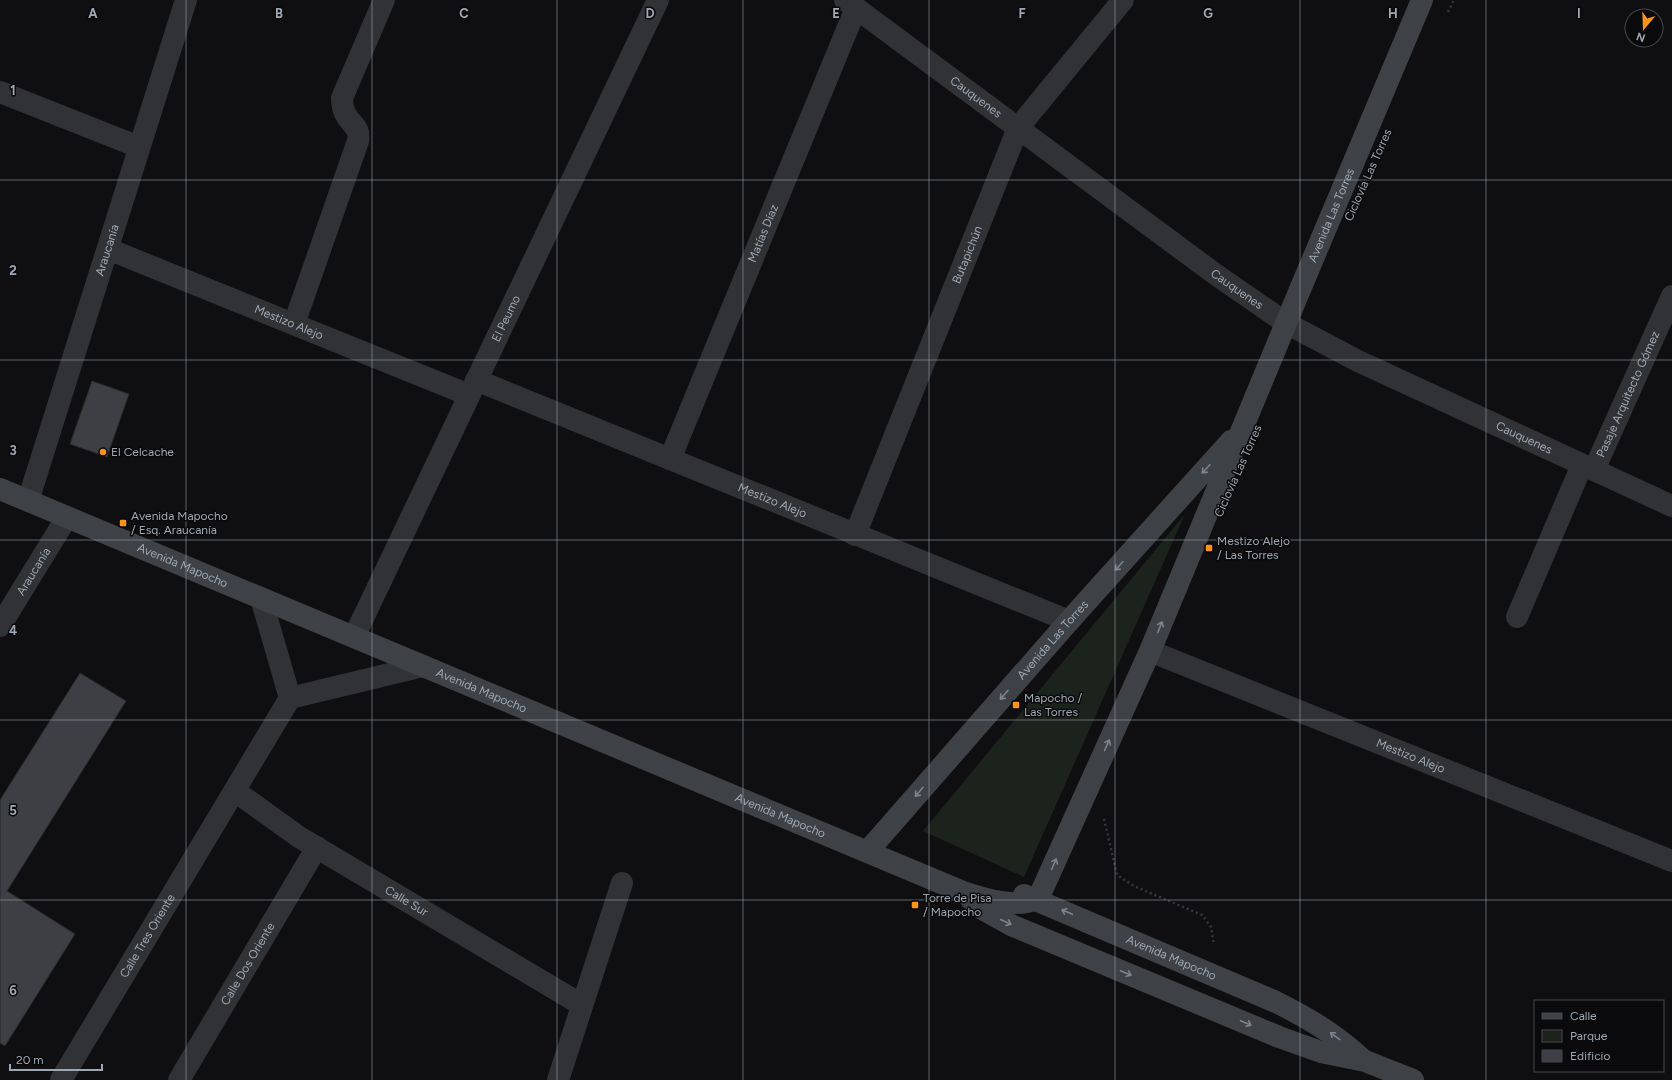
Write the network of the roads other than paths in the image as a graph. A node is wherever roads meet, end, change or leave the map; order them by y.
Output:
1 (186, 0) edge
2 (384, 0) edge
3 (658, 0) edge
4 (1123, 0) edge
5 (1422, 0) edge
6 (851, 4) edge
7 (0, 92) edge
8 (1018, 128) junction
9 (140, 147) junction
10 (108, 249) junction
11 (1672, 296) edge
12 (1286, 323) junction
13 (294, 324) junction
14 (473, 387) junction
15 (1241, 430) junction
16 (670, 459) junction
17 (1588, 468) junction
18 (0, 489) edge
19 (28, 501) junction
20 (1672, 506) edge
21 (67, 517) junction
22 (855, 535) junction
23 (261, 598) junction
24 (1517, 617) dead end
25 (1069, 621) junction
26 (0, 626) edge
27 (354, 637) junction
28 (1150, 651) junction
29 (423, 666) junction
30 (290, 698) junction
31 (235, 791) junction
32 (317, 847) junction
33 (867, 852) junction
34 (1672, 861) edge
35 (622, 883) dead end
36 (963, 892) junction
37 (1038, 899) junction
38 (582, 1005) junction
39 (1365, 1061) junction
40 (61, 1080) edge
41 (179, 1080) edge
42 (558, 1080) edge
43 (1413, 1080) edge

1 - 9 street, Araucanía
2 - 13 street
3 - 14 street, El Peumo
4 - 8 street, Butapichún
5 - 12 main road, Avenida Las Torres
6 - 8 street, Cauquenes
6 - 16 street, Matías Díaz
7 - 9 street
8 - 12 street, Cauquenes
8 - 22 street, Butapichún
9 - 10 street, Araucanía
10 - 13 street, Mestizo Alejo
10 - 19 street, Araucanía
11 - 17 street, Pasaje Arquitecto Gómez
12 - 15 main road, Avenida Las Torres
12 - 17 street, Cauquenes
13 - 14 street, Mestizo Alejo
14 - 16 street, Mestizo Alejo
14 - 27 street, El Peumo
15 -> 25 main road, Avenida Las Torres
28 -> 15 main road, Avenida Las Torres
16 - 22 street, Mestizo Alejo
17 - 20 street, Cauquenes
17 - 24 street, Pasaje Arquitecto Gómez
18 - 19 main road, Avenida Mapocho
19 - 21 main road, Avenida Mapocho
21 - 23 main road, Avenida Mapocho
21 - 26 street, Araucanía
22 - 25 street, Mestizo Alejo
23 - 27 main road, Avenida Mapocho
23 - 30 street
25 -> 33 main road, Avenida Las Torres
27 - 29 main road, Avenida Mapocho
28 - 34 street, Mestizo Alejo
37 -> 28 main road, Avenida Las Torres
29 - 30 street
29 - 33 main road, Avenida Mapocho
30 - 31 street, Calle Tres Oriente
31 - 32 street, Calle Sur
31 - 40 street, Calle Tres Oriente
32 - 38 street, Calle Sur
32 - 41 street, Calle Dos Oriente
33 - 36 main road, Avenida Mapocho
35 - 38 street
36 - 37 main road, Avenida Mapocho
36 -> 39 main road, Avenida Mapocho
39 -> 37 main road, Avenida Mapocho
38 - 42 street
39 - 43 main road, Avenida Mapocho

